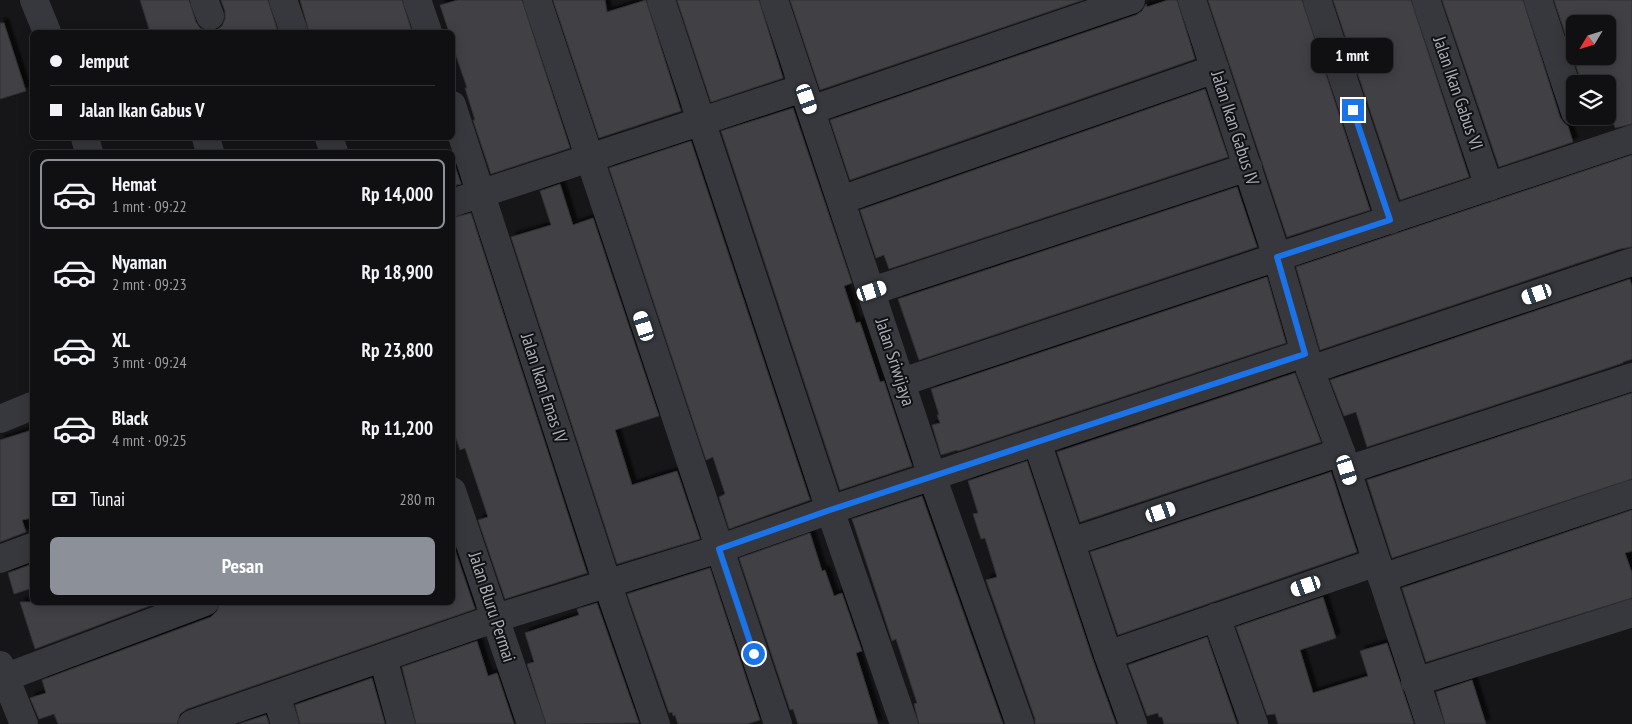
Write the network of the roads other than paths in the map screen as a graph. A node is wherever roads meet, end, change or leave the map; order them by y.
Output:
1 (34, 0) edge
2 (283, 0) edge
3 (418, 0) edge
4 (537, 0) edge
5 (661, 0) edge
6 (1131, 0) edge
7 (1192, 0) edge
8 (1317, 0) edge
9 (1426, 0) edge
10 (1538, 0) edge
11 (779, 1) edge
12 (46, 30) edge
13 (293, 30) edge
14 (427, 30) edge
15 (1215, 69) junction
16 (1566, 85) edge
17 (807, 99) junction
18 (455, 114) edge
19 (701, 121) junction
20 (1579, 125) edge
21 (1632, 139) edge
22 (1589, 153) junction
23 (588, 158) junction
24 (1248, 167) junction
25 (1489, 187) junction
26 (482, 193) junction
27 (841, 200) junction
28 (455, 202) edge
29 (1390, 220) junction
30 (1277, 257) junction
31 (1632, 262) edge
32 (872, 291) junction
33 (1307, 362) junction
34 (1632, 377) edge
35 (902, 382) junction
36 (30, 407) edge
37 (0, 420) edge
38 (1037, 442) junction
39 (1344, 461) junction
40 (932, 476) junction
41 (1632, 494) edge
42 (455, 503) edge
43 (830, 510) junction
44 (1071, 542) junction
45 (30, 548) edge
46 (719, 549) junction
47 (0, 559) edge
48 (1379, 570) junction
49 (607, 583) junction
50 (196, 605) edge
51 (1632, 613) edge
52 (1216, 617) junction
53 (496, 618) junction
54 (1108, 655) junction
55 (384, 658) junction
56 (2, 671) edge
57 (1415, 682) junction
58 (276, 695) junction
59 (24, 724) edge
60 (192, 724) edge
61 (285, 724) edge
62 (401, 724) edge
63 (531, 724) edge
64 (656, 724) edge
65 (778, 724) edge
66 (904, 724) edge
67 (1020, 724) edge
68 (1134, 724) edge
69 (1254, 724) edge
70 (1430, 724) edge

1 - 12 street
2 - 13 street
3 - 14 street
4 - 23 street
5 - 19 street
6 - 17 street
7 - 15 street, Jalan Ikan Gabus IV
8 - 29 street
9 - 25 street, Jalan Ikan Gabus VI
10 - 16 street
11 - 17 street, Jalan Sriwijaya
15 - 24 street, Jalan Ikan Gabus IV
15 - 27 street
17 - 19 street
17 - 27 street, Jalan Sriwijaya
18 - 26 street, Jalan Ikan Emas IV
19 - 23 street
19 - 43 street
20 - 22 street
21 - 22 street
22 - 25 street
23 - 26 street
23 - 46 street
24 - 30 street, Jalan Ikan Gabus IV
24 - 32 street
25 - 29 street
26 - 28 street
26 - 49 street, Jalan Ikan Emas IV
27 - 32 street, Jalan Sriwijaya
29 - 30 street
30 - 33 street, Jalan Ikan Gabus IV
30 - 35 street
31 - 33 street
32 - 35 street, Jalan Sriwijaya
33 - 38 street
33 - 39 street, Jalan Ikan Gabus IV
34 - 39 street
35 - 40 street, Jalan Sriwijaya
36 - 37 street
38 - 40 street
38 - 44 street
39 - 44 street
39 - 48 street, Jalan Ikan Gabus IV
40 - 43 street
40 - 67 street, Jalan Sriwijaya
41 - 48 street
42 - 53 street, Jalan Bluru Permai
43 - 46 street
43 - 66 street
44 - 54 street
45 - 47 street
46 - 49 street
46 - 65 street
48 - 52 street
48 - 57 street, Jalan Ikan Gabus IV
49 - 53 street
49 - 64 street, Jalan Ikan Emas IV
50 - 56 street
51 - 57 street
52 - 54 street
52 - 69 street
53 - 55 street
53 - 63 street, Jalan Bluru Permai
54 - 68 street
55 - 58 street
55 - 62 street
56 - 59 street
57 - 70 street, Jalan Ikan Gabus IV
58 - 60 street
58 - 61 street

